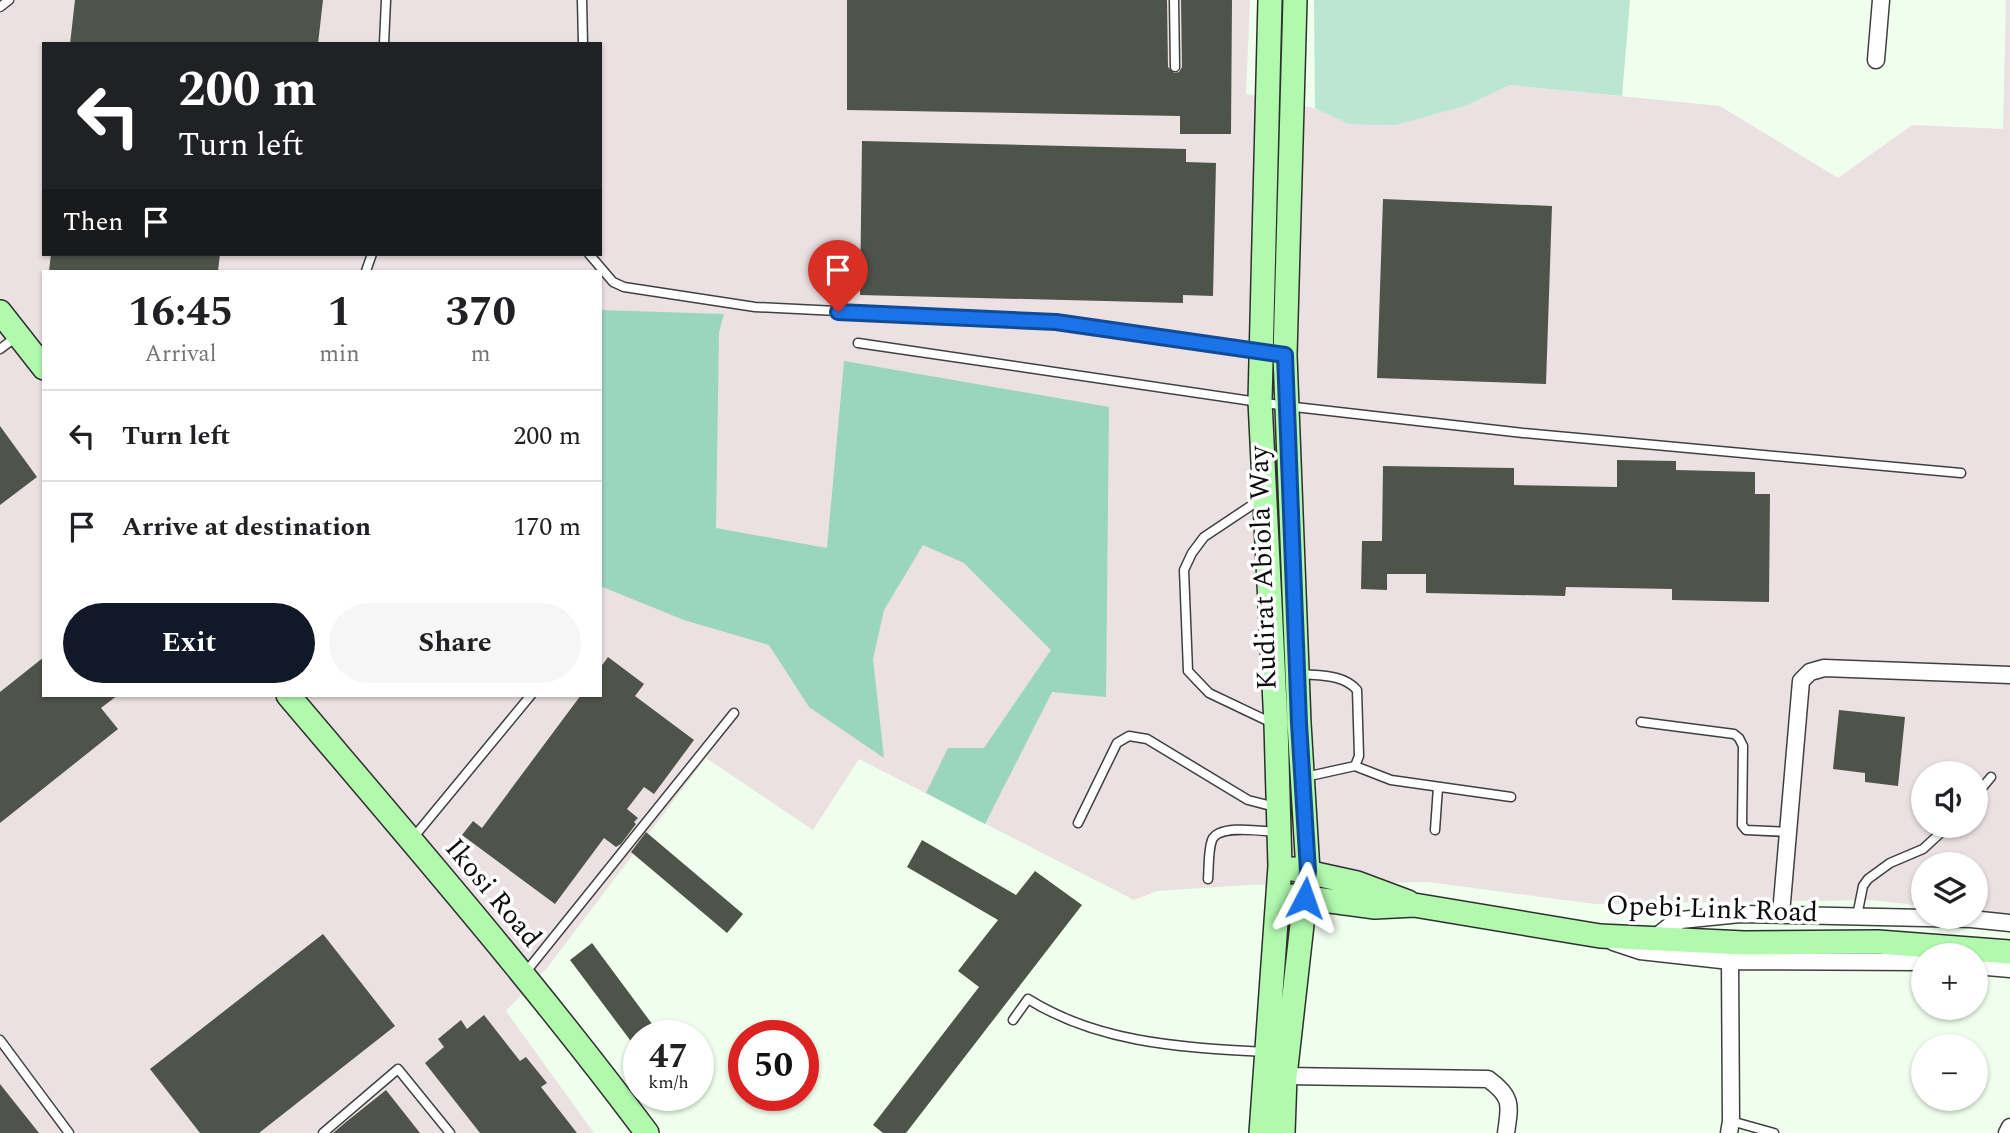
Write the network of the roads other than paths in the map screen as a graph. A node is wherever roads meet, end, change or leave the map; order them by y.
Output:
1 (9, 0) edge
2 (386, 0) edge
3 (582, 0) edge
4 (1174, 0) edge
5 (1270, 0) edge
6 (1295, 0) edge
7 (1881, 0) edge
8 (0, 7) edge
9 (384, 42) edge
10 (583, 42) edge
11 (1876, 60) dead end
12 (1175, 67) dead end
13 (591, 256) edge
14 (0, 312) edge
15 (9, 342) edge
16 (858, 344) dead end
17 (1261, 352) junction
18 (1285, 355) junction
19 (42, 367) edge
20 (1260, 401) junction
21 (1286, 406) junction
22 (1961, 473) dead end
23 (1263, 497) junction
24 (1297, 673) junction
25 (2010, 676) edge
26 (290, 697) edge
27 (529, 697) edge
28 (734, 713) dead end
29 (1642, 722) dead end
30 (1276, 725) junction
31 (1355, 766) junction
32 (1302, 777) junction
33 (1991, 778) dead end
34 (1988, 781) edge
35 (1438, 787) junction
36 (1511, 797) dead end
37 (1278, 807) junction
38 (1077, 822) dead end
39 (1435, 830) dead end
40 (1279, 832) junction
41 (1788, 832) junction
42 (1935, 838) edge
43 (411, 840) junction
44 (1280, 866) junction
45 (1308, 871) junction
46 (1208, 879) dead end
47 (1278, 893) junction
48 (1305, 898) junction
49 (1414, 905) junction
50 (1780, 914) junction
51 (1857, 916) junction
52 (2010, 923) edge
53 (1600, 936) junction
54 (1652, 940) junction
55 (2010, 952) edge
56 (1730, 961) junction
57 (1911, 962) edge
58 (1988, 967) edge
59 (2010, 969) edge
60 (523, 975) junction
61 (1013, 1020) dead end
62 (0, 1041) edge
63 (1267, 1052) junction
64 (1285, 1076) junction
65 (1730, 1127) edge
66 (2010, 1127) edge
67 (69, 1133) edge
68 (323, 1133) edge
69 (450, 1133) edge
70 (647, 1133) edge
71 (1261, 1133) edge
72 (1283, 1133) edge
73 (1506, 1133) edge
74 (1774, 1133) edge
75 (2007, 1133) edge

1 - 8 lane
2 - 9 lane
3 - 10 lane
4 - 12 lane
5 - 17 main road, Kudirat Abiola Way
6 - 18 main road, Kudirat Abiola Way
7 - 11 street
13 - 17 lane
14 - 15 main road
15 - 19 main road
16 - 20 lane
17 - 18 lane
17 - 20 main road, Kudirat Abiola Way
18 - 21 main road, Kudirat Abiola Way
20 - 21 lane
20 - 23 main road, Kudirat Abiola Way
21 - 22 lane
21 - 24 main road, Kudirat Abiola Way
23 - 30 main road, Kudirat Abiola Way
23 - 30 lane
24 - 31 lane
24 - 32 main road, Kudirat Abiola Way
25 - 41 street
26 - 43 main road, Ikosi Road
27 - 43 lane
28 - 60 lane
29 - 41 lane
30 - 37 main road, Kudirat Abiola Way
31 - 32 lane
31 - 35 lane
32 - 45 main road, Kudirat Abiola Way
33 - 34 lane
35 - 36 lane
35 - 39 lane
37 - 38 lane
37 - 40 main road, Kudirat Abiola Way
40 - 44 main road, Kudirat Abiola Way
40 - 46 lane
41 - 50 street
42 - 51 lane
43 - 60 main road, Ikosi Road
44 - 45 main road, Opebi Link Road
44 - 47 main road, Kudirat Abiola Way
45 - 48 main road, Kudirat Abiola Way
45 - 49 main road, Opebi Link Road
47 - 48 main road, Opebi Link Road
47 - 63 main road, Kudirat Abiola Way
48 - 49 main road, Opebi Link Road
48 - 64 main road, Kudirat Abiola Way
49 - 53 main road, Opebi Link Road
50 - 51 street
50 - 54 street
51 - 52 street
53 - 54 main road, Opebi Link Road
53 - 56 street
54 - 55 main road, Opebi Link Road
56 - 57 street
56 - 65 street
58 - 59 street
60 - 70 main road, Ikosi Road
61 - 63 lane
62 - 67 lane
63 - 71 main road, Kudirat Abiola Way
64 - 72 main road, Kudirat Abiola Way
64 - 73 street
65 - 74 lane
66 - 75 street
68 - 69 lane

